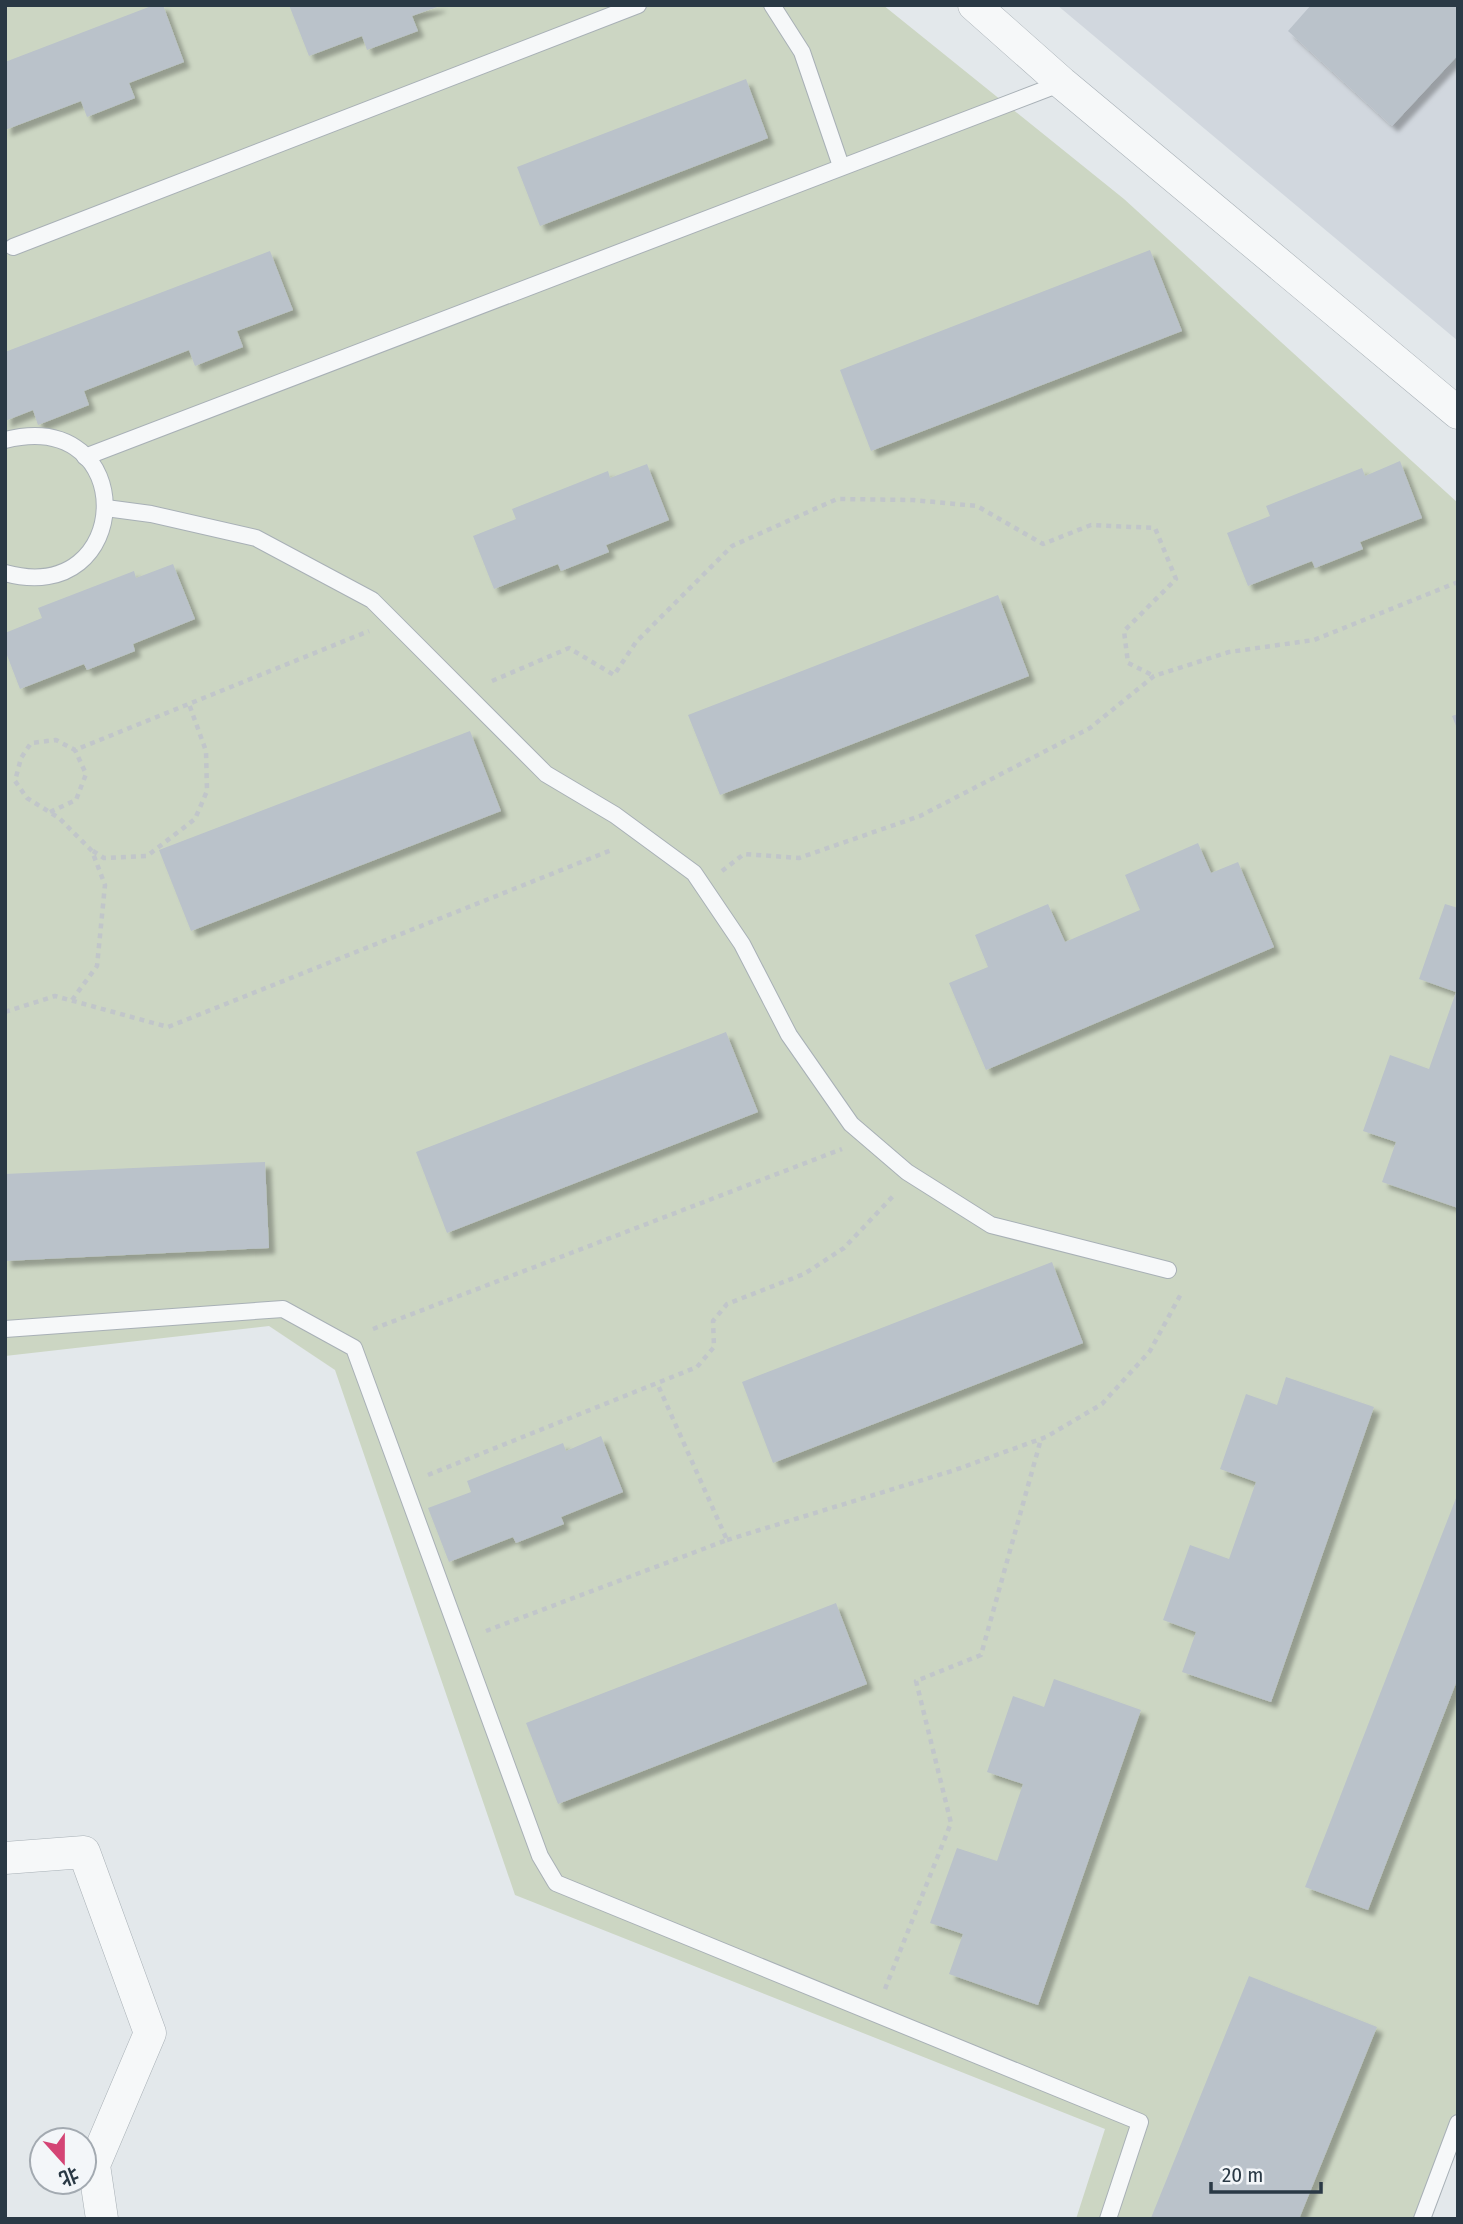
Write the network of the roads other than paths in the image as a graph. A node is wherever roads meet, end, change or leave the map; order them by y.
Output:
1 (638, 5) edge
2 (772, 5) edge
3 (974, 5) edge
4 (1062, 83) junction
5 (841, 166) junction
6 (13, 247) dead end
7 (1458, 413) edge
8 (5, 440) edge
9 (85, 457) junction
10 (106, 508) junction
11 (8, 579) edge
12 (1168, 1270) dead end
13 (5, 1329) edge
14 (5, 1858) edge
15 (1458, 2123) edge
16 (102, 2219) edge
17 (1108, 2219) edge
18 (1422, 2219) edge

1 - 6 lane
2 - 5 lane
3 - 4 street
4 - 5 lane
4 - 7 street
5 - 9 lane
8 - 9 lane
9 - 10 lane
10 - 11 lane
10 - 12 lane
13 - 17 lane
14 - 16 street
15 - 18 lane

